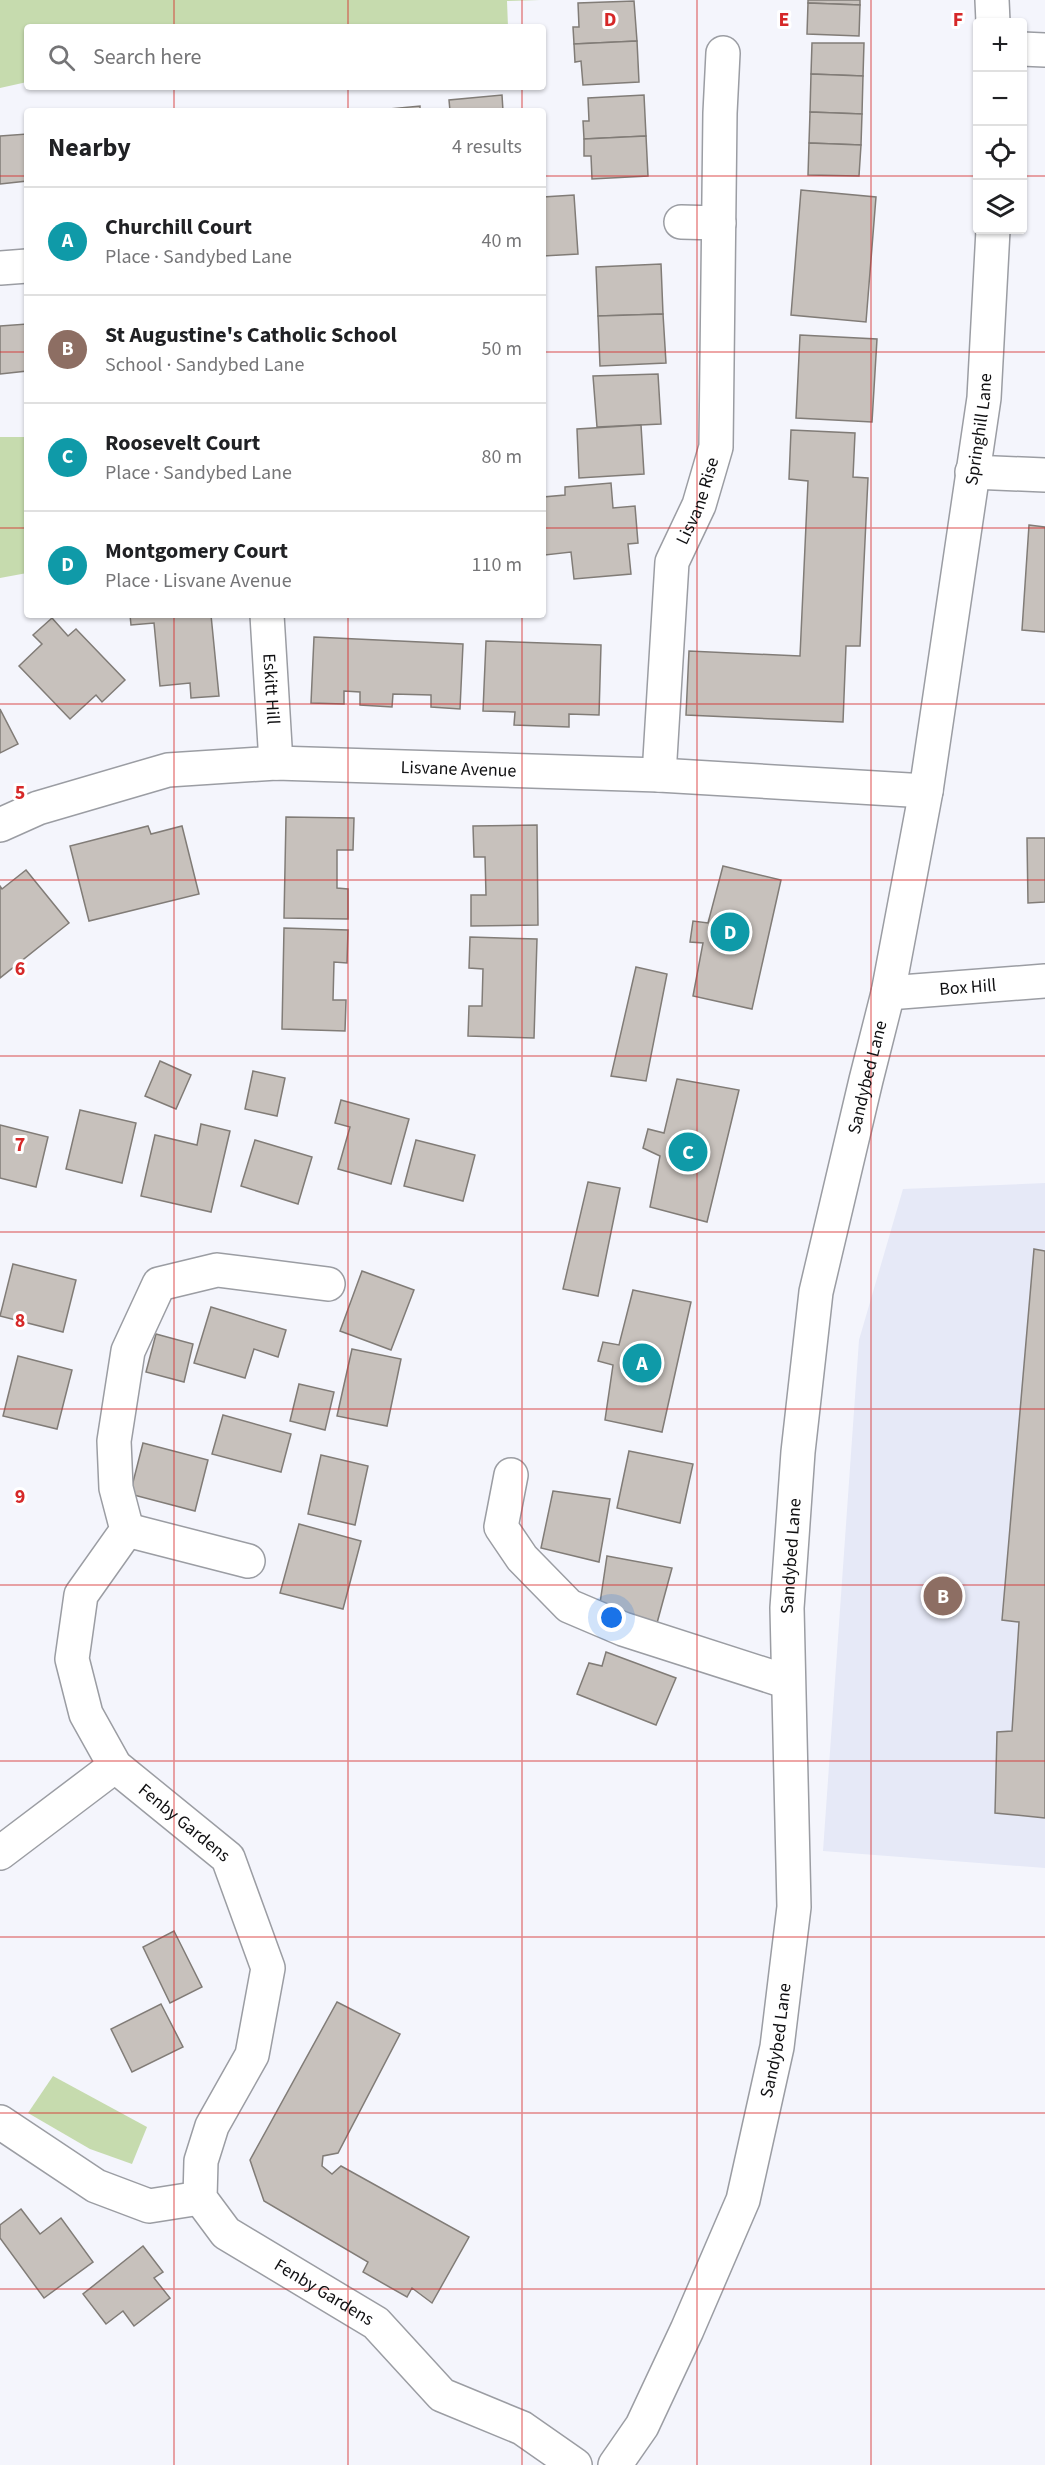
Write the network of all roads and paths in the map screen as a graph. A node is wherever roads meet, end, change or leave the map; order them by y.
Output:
1 (992, 0) edge
2 (993, 18) edge
3 (1027, 49) edge
4 (1045, 50) edge
5 (723, 53) dead end
6 (681, 222) dead end
7 (719, 223) junction
8 (993, 234) edge
9 (24, 266) edge
10 (0, 268) edge
11 (972, 472) junction
12 (1045, 475) edge
13 (267, 618) edge
14 (949, 628) joint
15 (276, 763) junction
16 (659, 775) junction
17 (926, 791) junction
18 (0, 825) edge
19 (1045, 981) edge
20 (888, 993) junction
21 (328, 1284) dead end
22 (511, 1476) dead end
23 (127, 1530) junction
24 (248, 1561) dead end
25 (789, 1682) junction
26 (115, 1766) junction
27 (0, 1853) edge
28 (0, 2122) edge
29 (200, 2198) junction
30 (575, 2465) edge
31 (615, 2465) edge

1 - 2 street
3 - 4 street
5 - 7 street, Lisvane Rise
6 - 7 street
7 - 16 street, Lisvane Rise
8 - 11 street, Springhill Lane
9 - 10 street
11 - 12 street
11 - 14 street, Springhill Lane
13 - 15 street, Eskitt Hill
14 - 17 street, Sandybed Lane
15 - 16 street, Lisvane Avenue
15 - 18 street, Lisvane Avenue
16 - 17 street, Lisvane Avenue
17 - 20 street, Sandybed Lane
19 - 20 street, Box Hill
20 - 25 street, Sandybed Lane
21 - 23 street
22 - 25 street
23 - 24 street
23 - 26 street, Fenby Gardens
25 - 31 street, Sandybed Lane
26 - 27 street
26 - 29 street, Fenby Gardens
28 - 29 street
29 - 30 street, Fenby Gardens

